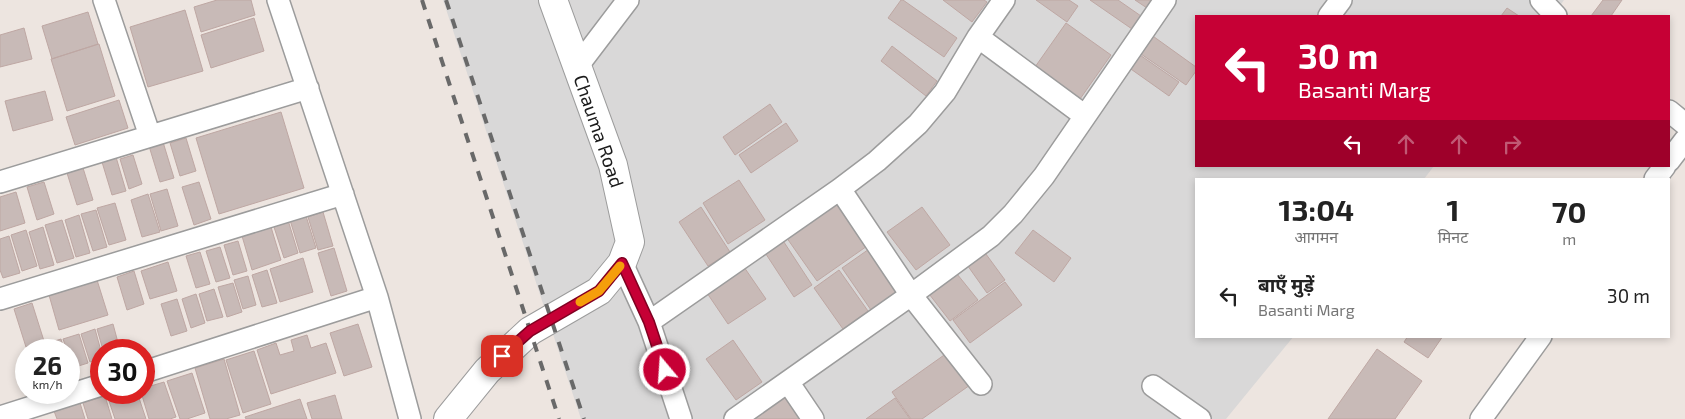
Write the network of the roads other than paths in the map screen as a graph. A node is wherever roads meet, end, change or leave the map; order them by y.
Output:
1 (104, 0) edge
2 (278, 0) edge
3 (553, 0) edge
4 (628, 0) edge
5 (1004, 0) edge
6 (1166, 0) edge
7 (1541, 0) edge
8 (1555, 15) edge
9 (978, 37) junction
10 (577, 67) junction
11 (308, 88) junction
12 (1670, 112) edge
13 (1085, 116) junction
14 (1685, 124) edge
15 (150, 136) junction
16 (1685, 140) edge
17 (1670, 160) edge
18 (1664, 167) edge
19 (1, 177) edge
20 (1656, 178) edge
21 (840, 189) junction
22 (343, 194) junction
23 (622, 263) junction
24 (912, 295) junction
25 (377, 297) junction
26 (0, 299) edge
27 (649, 322) junction
28 (1540, 338) edge
29 (155, 368) edge
30 (788, 382) junction
31 (981, 384) dead end
32 (1153, 386) dead end
33 (90, 388) edge
34 (0, 417) edge
35 (410, 419) edge
36 (448, 419) edge
37 (681, 419) edge
38 (735, 419) edge
39 (813, 419) edge
40 (1200, 419) edge
41 (1481, 419) edge

1 - 15 street
2 - 11 street
3 - 10 street, Chauma Road
4 - 10 street
5 - 9 street
6 - 13 street
7 - 8 street
9 - 13 street
9 - 21 street
10 - 23 street, Chauma Road
11 - 15 street
11 - 22 street
12 - 14 street
13 - 24 street
15 - 19 street
16 - 17 street
18 - 20 street
21 - 24 street
21 - 27 street
22 - 25 street
22 - 26 street
23 - 27 street
23 - 36 street
24 - 30 street
24 - 31 street
25 - 29 street
25 - 35 street
27 - 37 street
28 - 41 street
30 - 38 street
30 - 39 street
32 - 40 street
33 - 34 street

